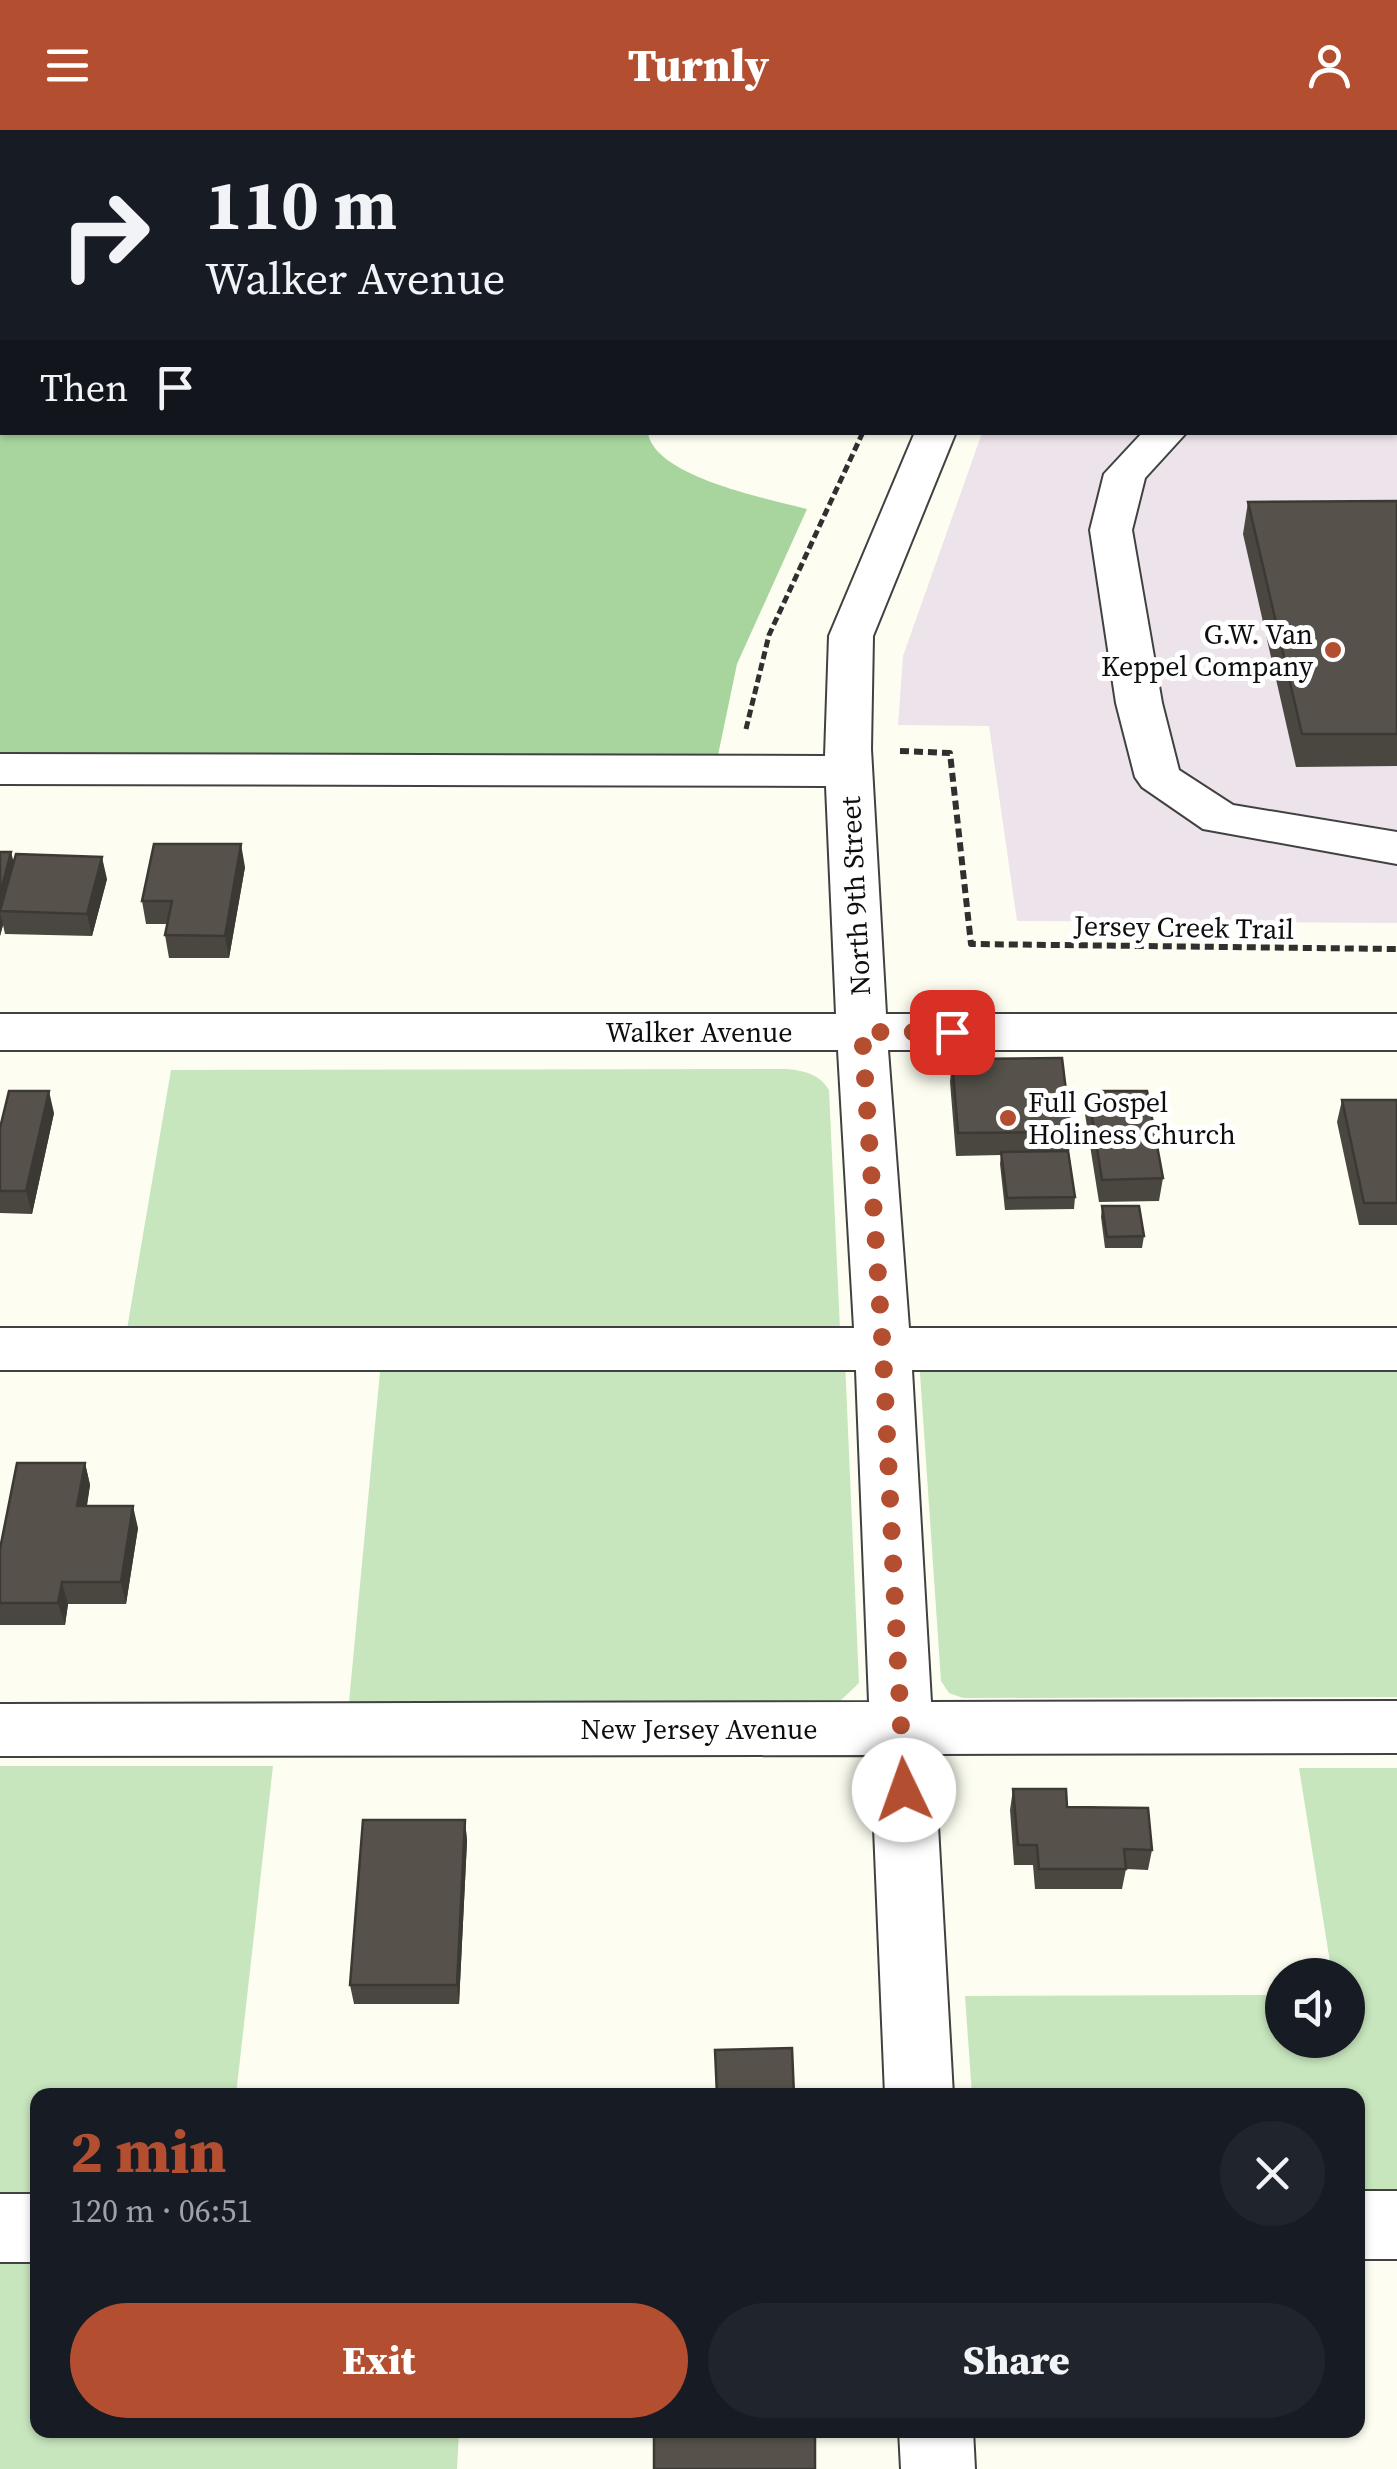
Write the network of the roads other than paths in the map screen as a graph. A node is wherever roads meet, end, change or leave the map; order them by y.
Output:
1 (935, 435) edge
2 (1164, 435) edge
3 (0, 768) edge
4 (849, 771) junction
5 (1397, 848) edge
6 (0, 1032) edge
7 (862, 1032) junction
8 (1397, 1032) edge
9 (0, 1349) edge
10 (1397, 1349) edge
11 (883, 1352) junction
12 (1397, 1727) edge
13 (901, 1728) junction
14 (0, 1730) edge
15 (919, 2088) edge
16 (1397, 2224) edge
17 (1365, 2225) edge
18 (0, 2228) edge
19 (30, 2228) edge
20 (936, 2438) edge
21 (938, 2469) edge

1 - 4 street, North 9th Street
2 - 5 street
3 - 4 street
4 - 7 street, North 9th Street
6 - 7 street, Walker Avenue
7 - 8 street, Walker Avenue
7 - 11 street, North 9th Street
9 - 11 street
10 - 11 street
11 - 13 street, North 9th Street
12 - 13 street, New Jersey Avenue
13 - 14 street, New Jersey Avenue
13 - 15 street, North 9th Street
16 - 17 street
18 - 19 street
20 - 21 street

